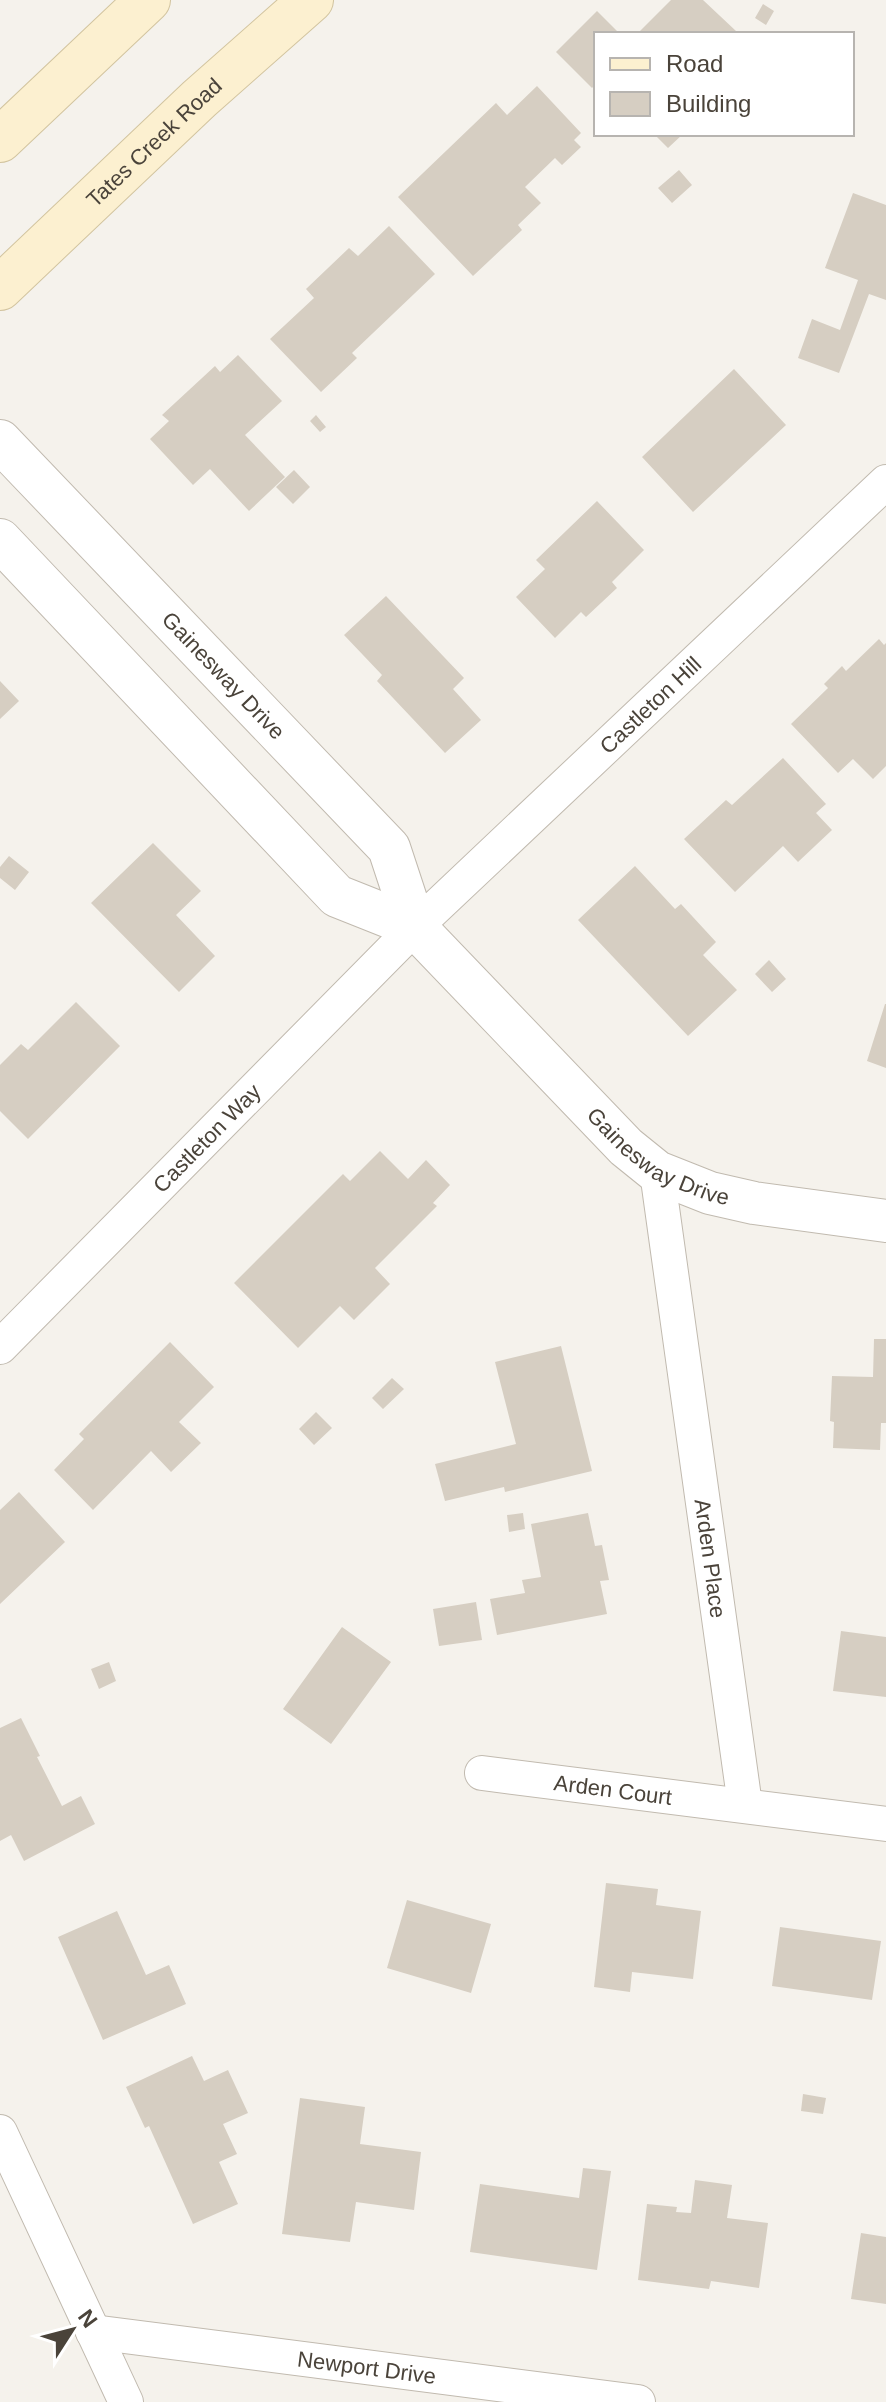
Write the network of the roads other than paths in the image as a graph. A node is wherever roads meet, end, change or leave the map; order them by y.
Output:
1 (148, 0) edge
2 (311, 0) edge
3 (0, 140) edge
4 (0, 288) edge
5 (0, 441) edge
6 (886, 482) edge
7 (0, 540) edge
8 (415, 927) junction
9 (657, 1172) junction
10 (886, 1221) edge
11 (0, 1347) edge
12 (482, 1773) dead end
13 (745, 1805) junction
14 (886, 1824) edge
15 (0, 2132) edge
16 (93, 2332) junction
17 (126, 2402) edge
18 (638, 2402) edge

1 - 3 main road
2 - 4 main road, Tates Creek Road
5 - 8 street, Gainesway Drive
6 - 8 street, Castleton Hill
7 - 8 street, Gainesway Drive
8 - 9 street, Gainesway Drive
8 - 11 street, Castleton Way
9 - 10 street, Gainesway Drive
9 - 13 street, Arden Place
12 - 13 street, Arden Court
13 - 14 street
15 - 16 street
16 - 17 street
16 - 18 street, Newport Drive

